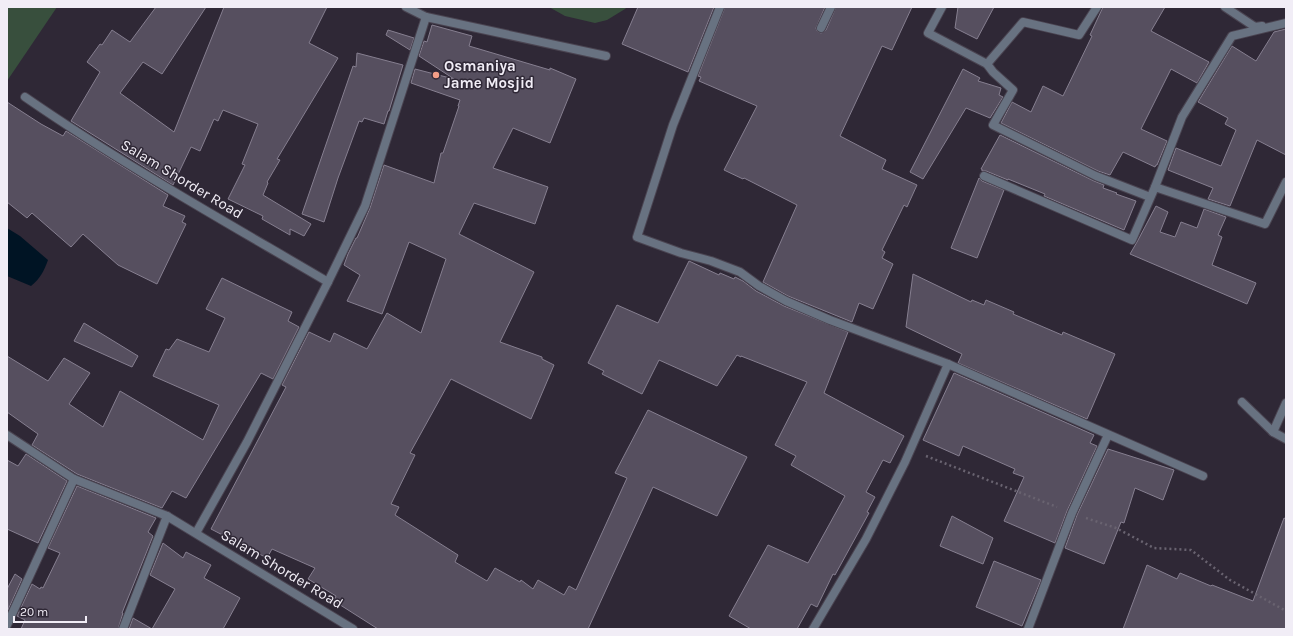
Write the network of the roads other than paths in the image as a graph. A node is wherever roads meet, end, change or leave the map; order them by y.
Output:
1 (406, 7) edge
2 (720, 7) edge
3 (831, 7) edge
4 (942, 7) edge
5 (1097, 7) edge
6 (1225, 7) edge
7 (426, 17) junction
8 (1286, 23) edge
9 (821, 28) dead end
10 (606, 56) dead end
11 (988, 64) junction
12 (25, 97) dead end
13 (984, 176) dead end
14 (1286, 182) edge
15 (1155, 187) junction
16 (1150, 197) junction
17 (328, 282) junction
18 (948, 364) junction
19 (1242, 402) dead end
20 (1286, 403) edge
21 (1273, 432) junction
22 (7, 435) edge
23 (1108, 435) junction
24 (1286, 439) edge
25 (1203, 476) dead end
26 (74, 480) junction
27 (167, 516) junction
28 (196, 533) junction
29 (7, 625) edge
30 (123, 629) edge
31 (353, 629) edge
32 (813, 629) edge
33 (1028, 629) edge

1 - 7 street
2 - 18 street
3 - 9 street
4 - 11 street
5 - 11 street
6 - 8 street
7 - 10 street
7 - 17 street
8 - 15 street
11 - 16 street
12 - 17 street, Salam Shorder Road
13 - 16 street
14 - 15 street
15 - 16 street
17 - 28 street
18 - 23 street
18 - 32 street
19 - 21 street
20 - 21 street
21 - 24 street
22 - 26 street, Salam Shorder Road
23 - 25 street
23 - 33 street
26 - 27 street, Salam Shorder Road
26 - 29 street
27 - 28 street, Salam Shorder Road
27 - 30 street
28 - 31 street, Salam Shorder Road

